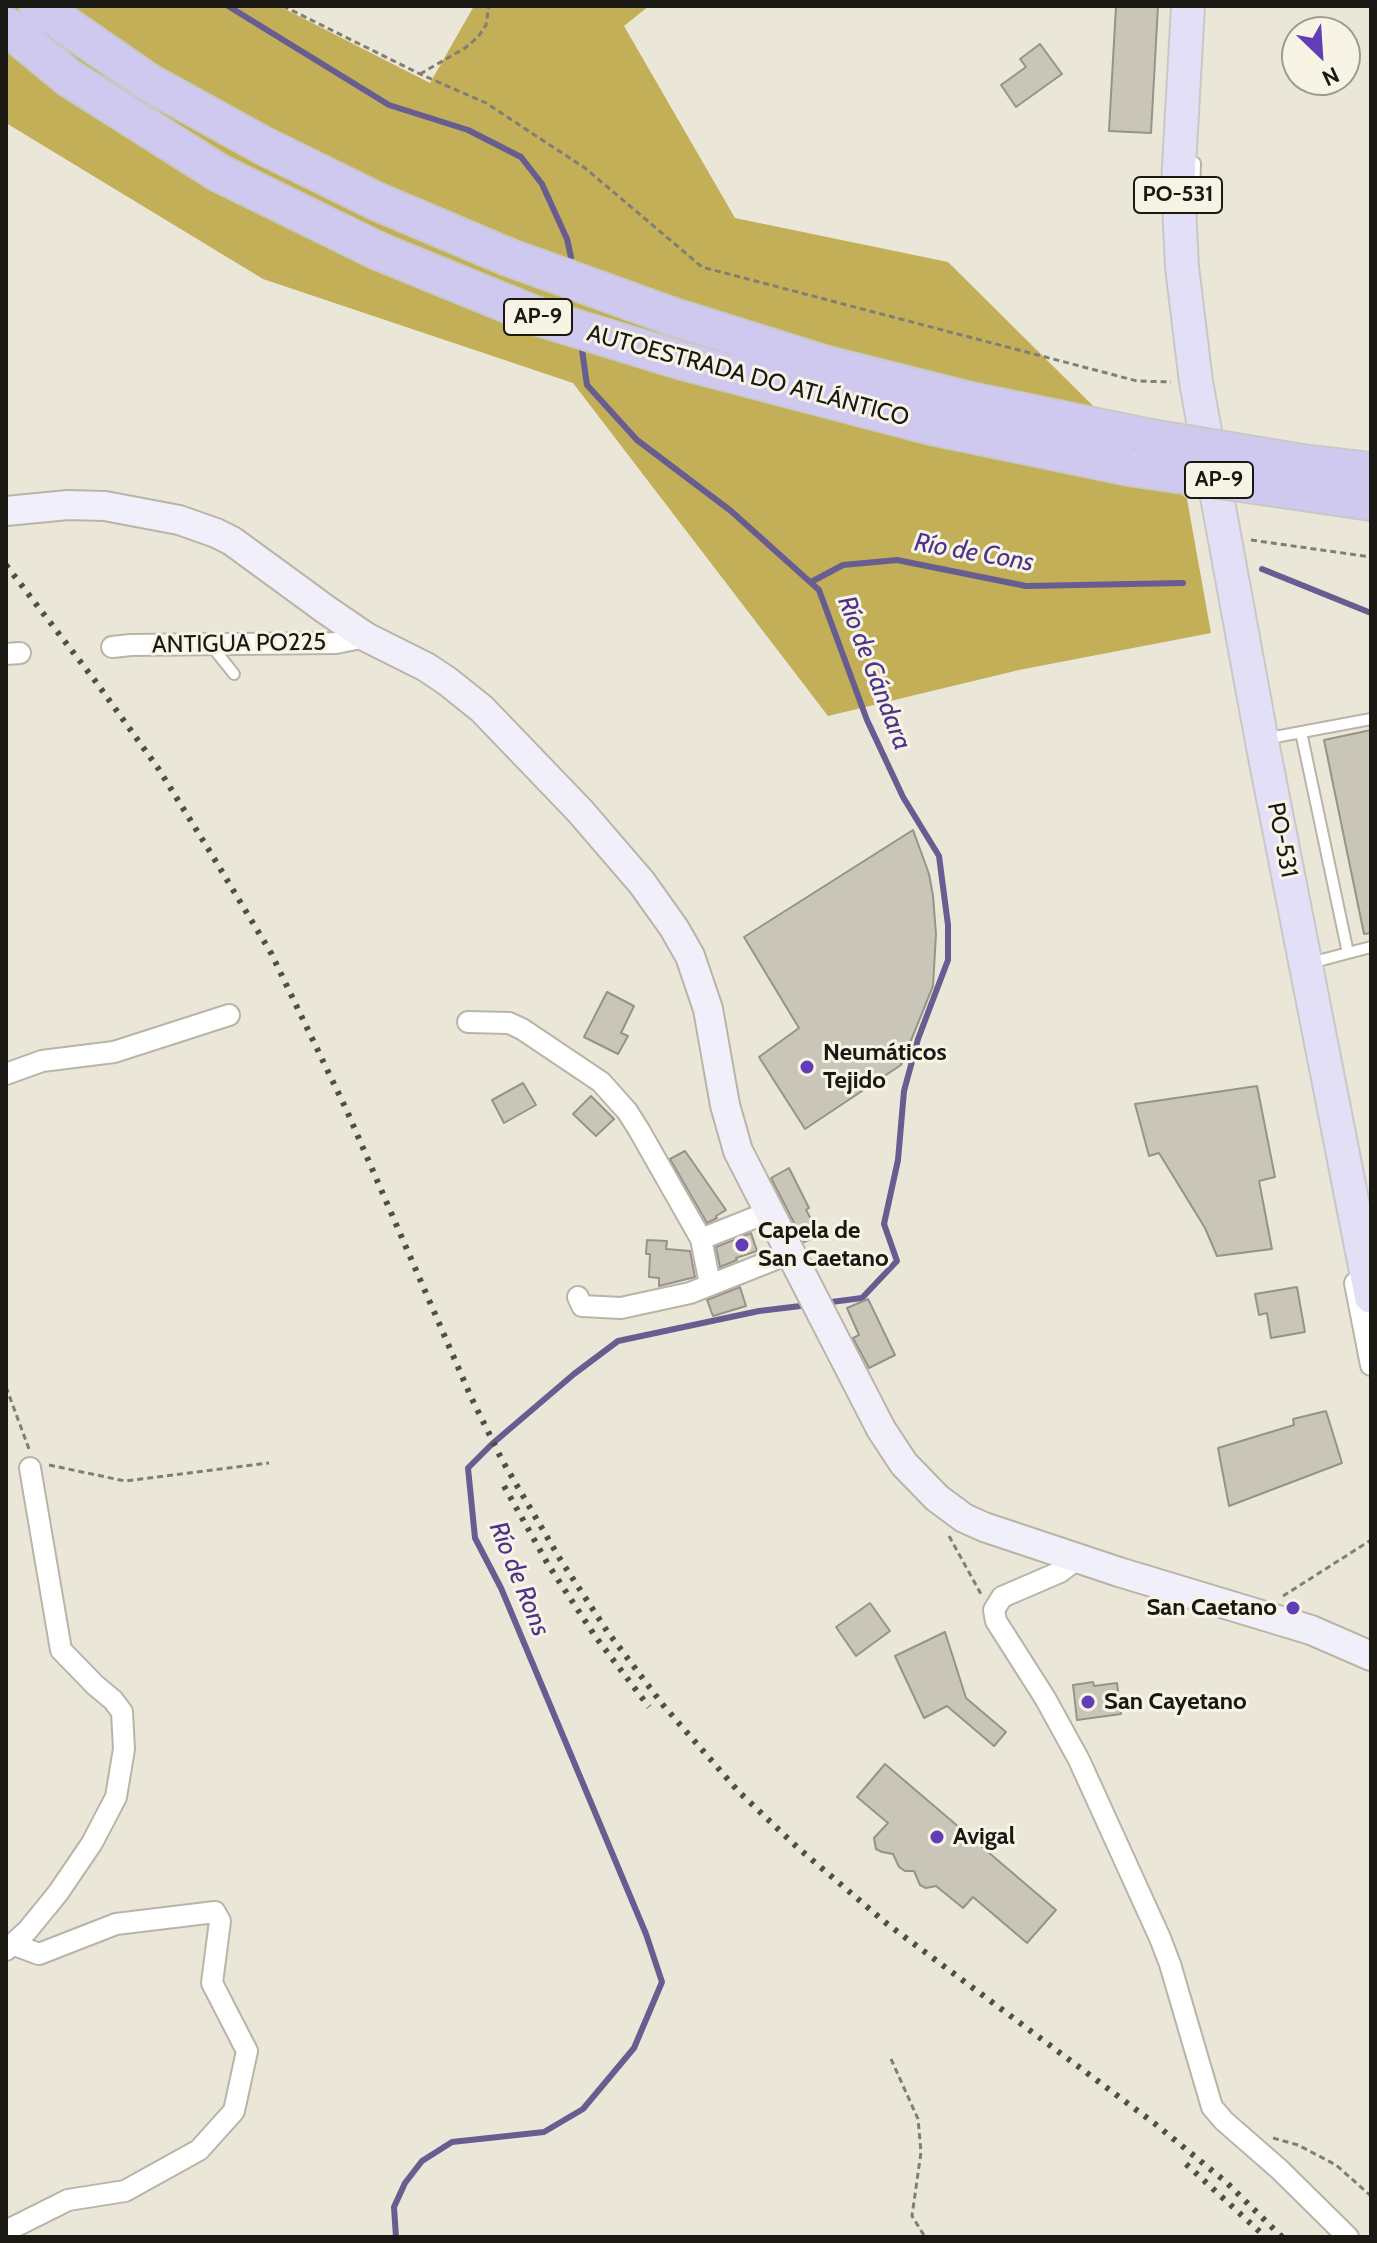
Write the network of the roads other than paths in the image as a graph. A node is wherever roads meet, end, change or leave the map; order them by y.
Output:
1 (38, 6) edge
2 (1188, 6) edge
3 (6, 26) edge
4 (1195, 150) dead end
5 (1166, 177) dead end
6 (1186, 212) junction
7 (1371, 471) edge
8 (1306, 478) junction
9 (1371, 502) edge
10 (9, 506) edge
11 (1223, 527) junction
12 (366, 637) junction
13 (210, 644) junction
14 (112, 647) dead end
15 (234, 674) dead end
16 (1371, 719) edge
17 (1301, 732) junction
18 (1275, 737) junction
19 (1371, 947) edge
20 (1348, 953) junction
21 (1318, 961) junction
22 (229, 1015) dead end
23 (468, 1022) dead end
24 (6, 1074) edge
25 (769, 1212) junction
26 (701, 1239) junction
27 (1371, 1249) edge
28 (791, 1253) junction
29 (710, 1284) junction
30 (578, 1297) dead end
31 (1371, 1297) edge
32 (1371, 1365) edge
33 (30, 1468) road end
34 (1078, 1558) junction
35 (1321, 1634) junction
36 (1371, 1642) edge
37 (1371, 1656) edge
38 (9, 1947) edge
39 (6, 2231) edge
40 (1348, 2237) edge

1 - 8 highway, AUTOESTRADA DO ATLÁNTICO / AP-9, bridge
2 - 6 main road, PO-531
3 - 8 highway, AUTOESTRADA DO ATLÁNTICO / AP-9, bridge
4 - 6 lane
5 - 6 lane
6 - 11 main road, PO-531 / PO-531
7 - 8 highway, AUTOESTRADA DO ATLÁNTICO / AP-9
8 - 9 highway, AUTOESTRADA DO ATLÁNTICO / AP-9
10 - 12 main road
11 - 18 street, PO-531
11 - 31 main road, PO-531
11 - 32 street, PO-531
12 - 13 street, ANTIGUA PO225
12 - 25 main road
13 - 14 street, ANTIGUA PO225
13 - 15 lane
16 - 17 lane
17 - 18 lane
17 - 20 lane
18 - 21 street, PO-531
19 - 20 lane
20 - 21 lane
21 - 27 street, PO-531
22 - 24 street
23 - 26 street
25 - 26 street
25 - 28 main road
26 - 29 street
28 - 29 street
28 - 34 main road
29 - 30 street
33 - 38 street
34 - 35 main road
34 - 40 street
35 - 36 main road
35 - 37 main road
38 - 39 street

